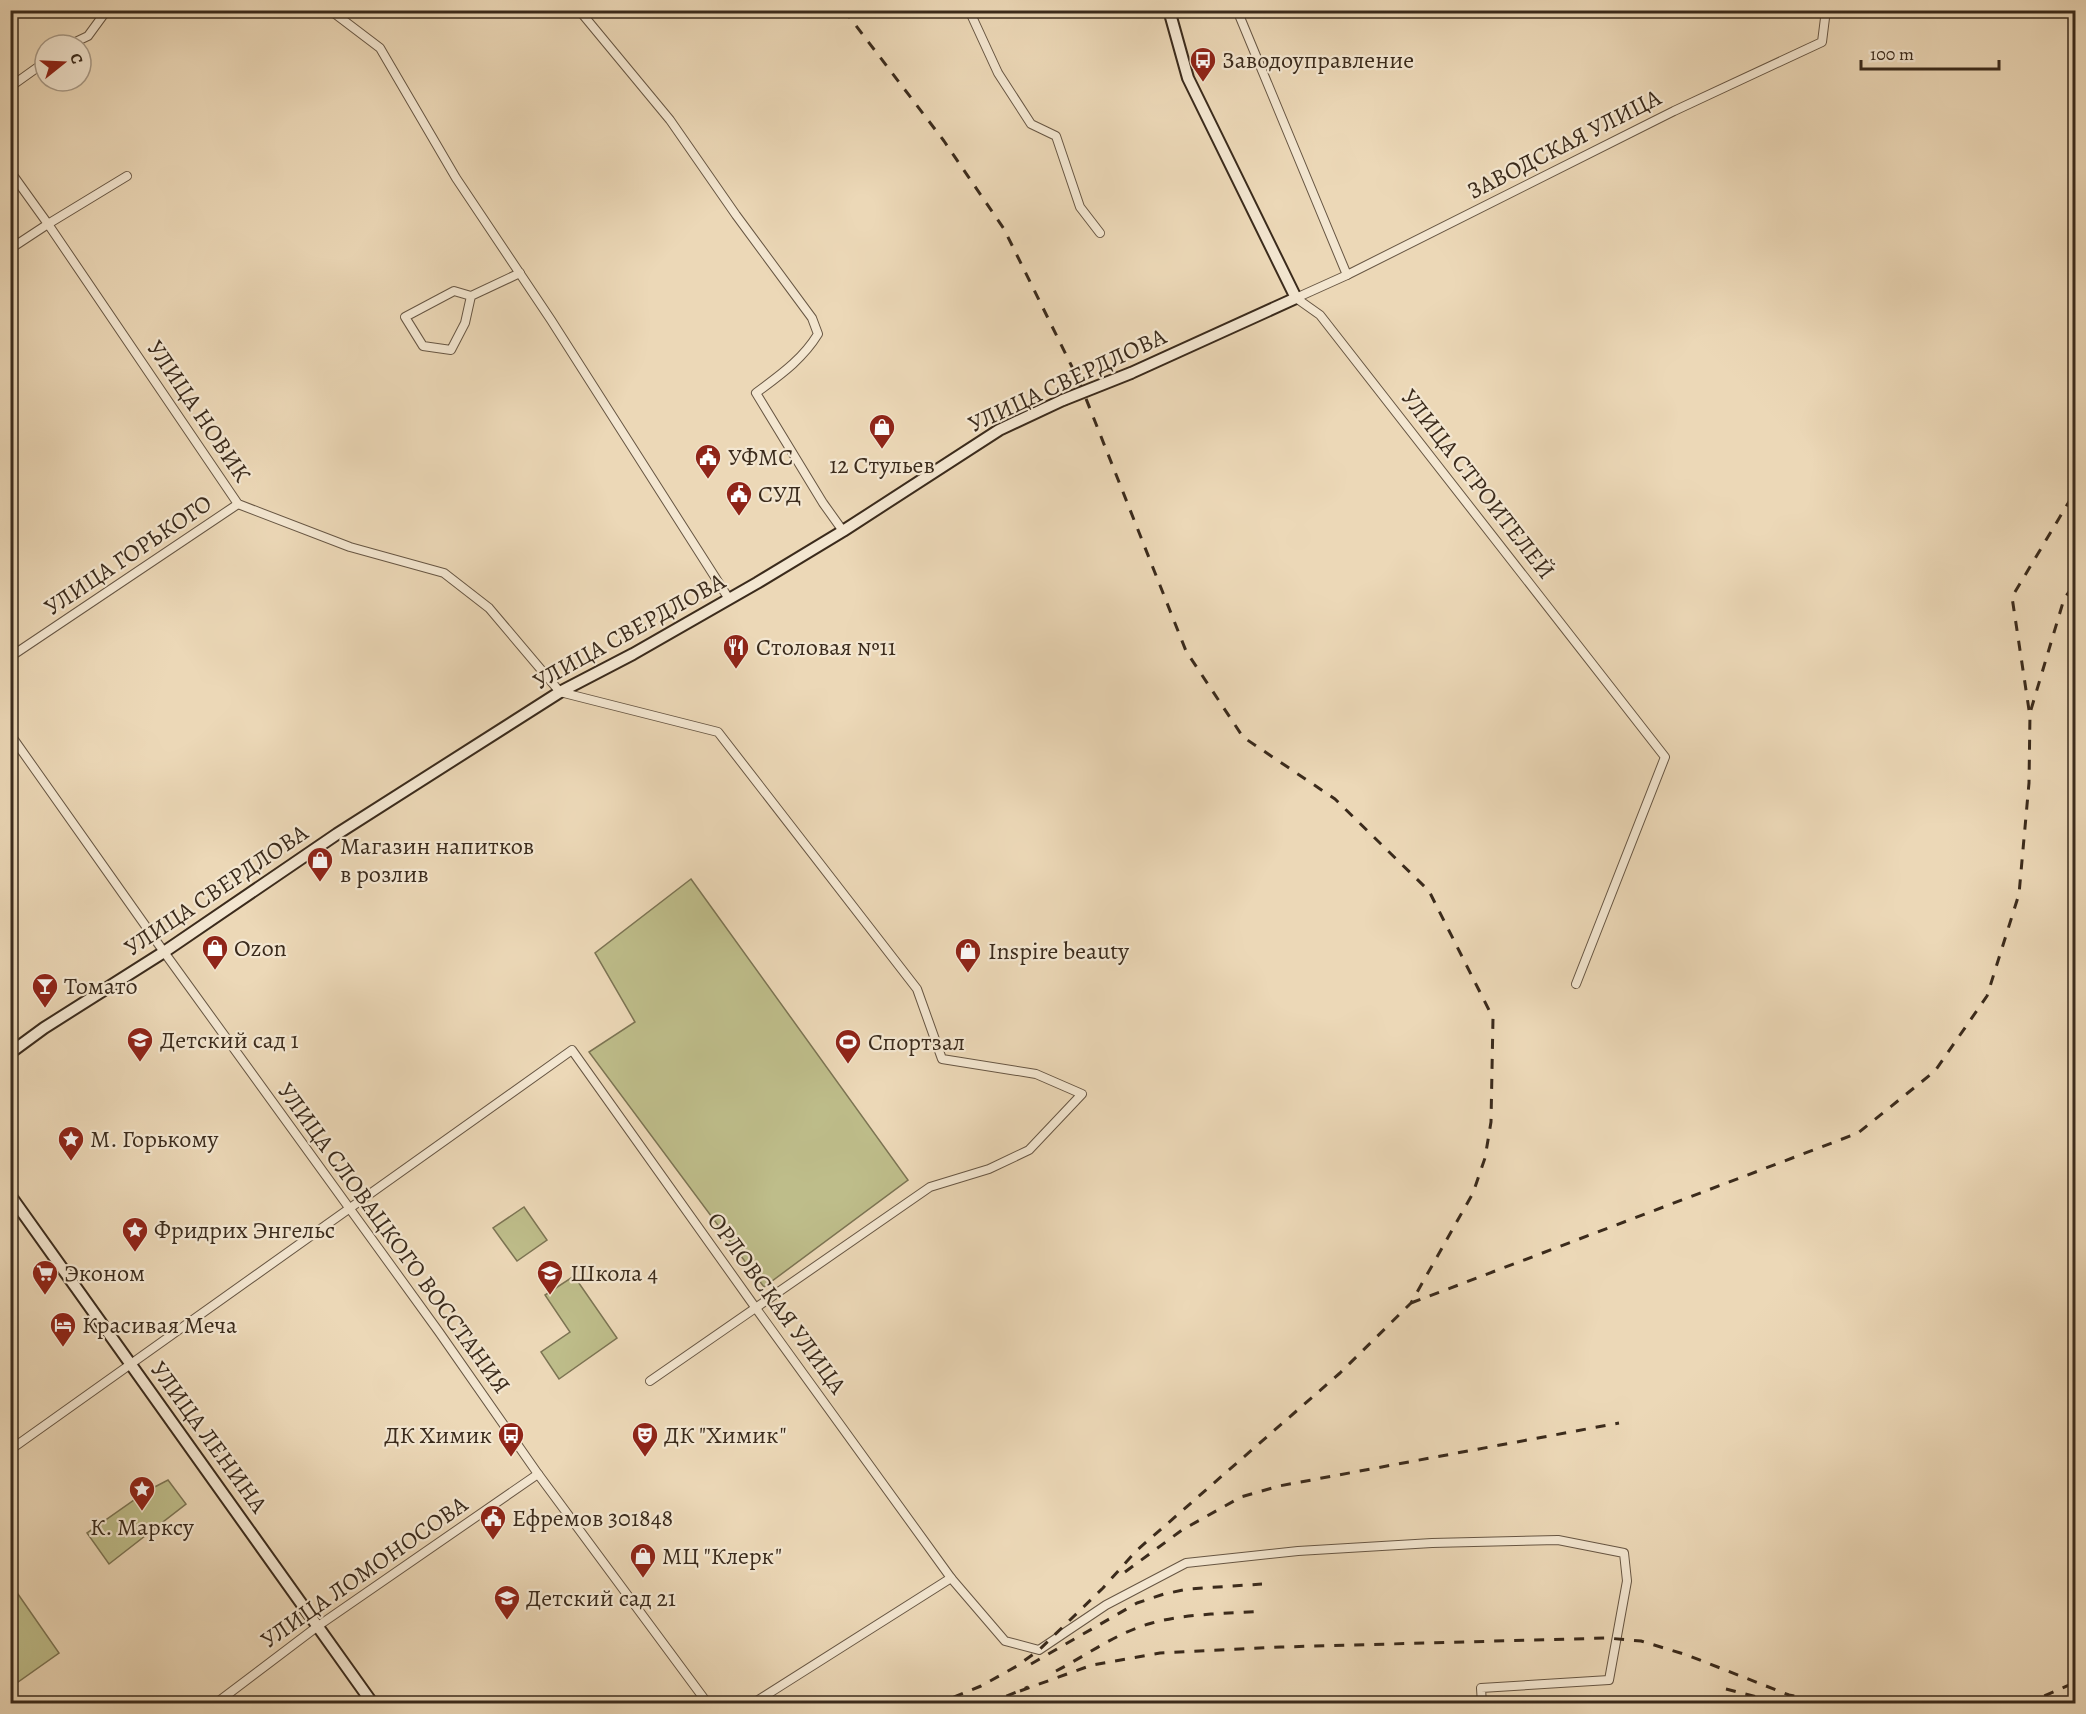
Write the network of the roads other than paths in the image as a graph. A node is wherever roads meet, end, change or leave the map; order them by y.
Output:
1 (107, 10) edge
2 (330, 10) edge
3 (579, 10) edge
4 (969, 10) edge
5 (1169, 10) edge
6 (1237, 10) edge
7 (1826, 10) edge
8 (90, 33) edge
9 (33, 71) edge
10 (10, 87) edge
11 (10, 171) edge
12 (127, 176) dead end
13 (48, 224) junction
14 (1100, 233) dead end
15 (10, 249) edge
16 (520, 273) junction
17 (1347, 275) junction
18 (471, 296) junction
19 (1296, 298) junction
20 (238, 504) junction
21 (843, 531) junction
22 (729, 599) junction
23 (10, 657) edge
24 (560, 692) junction
25 (10, 734) edge
26 (164, 952) junction
27 (1576, 984) dead end
28 (10, 1053) edge
29 (10, 1196) edge
30 (349, 1207) junction
31 (754, 1307) junction
32 (130, 1365) junction
33 (650, 1382) dead end
34 (10, 1449) edge
35 (538, 1474) junction
36 (951, 1578) junction
37 (318, 1626) junction
38 (215, 1704) edge
39 (373, 1704) edge
40 (708, 1704) edge
41 (752, 1704) edge
42 (1482, 1704) edge

1 - 8 street
2 - 16 street
3 - 21 street
4 - 14 street
5 - 19 main road, УЛИЦА СТРОИТЕЛЕЙ
6 - 17 street
7 - 17 street, ЗАВОДСКАЯ УЛИЦА
9 - 10 street
11 - 13 street, УЛИЦА НОВИК
12 - 13 street
13 - 15 street
13 - 20 street, УЛИЦА НОВИК
16 - 18 street
16 - 22 street
17 - 19 street, ЗАВОДСКАЯ УЛИЦА
18 - 18 street
19 - 21 main road, УЛИЦА СВЕРДЛОВА, bridge
19 - 27 street, УЛИЦА СТРОИТЕЛЕЙ
20 - 23 street, УЛИЦА ГОРЬКОГО
20 - 24 street, УЛИЦА НОВИК
21 - 22 main road, УЛИЦА СВЕРДЛОВА
22 - 24 main road, УЛИЦА СВЕРДЛОВА
24 - 26 main road, УЛИЦА СВЕРДЛОВА
24 - 31 street
25 - 26 street, УЛИЦА СЛОВАЦКОГО ВОССТАНИЯ
26 - 28 main road, УЛИЦА СВЕРДЛОВА
26 - 30 street, УЛИЦА СЛОВАЦКОГО ВОССТАНИЯ
29 - 32 main road, УЛИЦА ЛЕНИНА
30 - 31 street, ОРЛОВСКАЯ УЛИЦА
30 - 32 street
30 - 35 street, УЛИЦА СЛОВАЦКОГО ВОССТАНИЯ
31 - 33 street
31 - 36 street, ОРЛОВСКАЯ УЛИЦА
32 - 34 street
32 - 37 main road, УЛИЦА ЛЕНИНА
35 - 37 street, УЛИЦА ЛОМОНОСОВА
35 - 40 street, УЛИЦА СЛОВАЦКОГО ВОССТАНИЯ
36 - 41 street
36 - 42 street, ОРЛОВСКАЯ УЛИЦА
37 - 38 street, УЛИЦА ЛОМОНОСОВА
37 - 39 main road, УЛИЦА ЛЕНИНА

